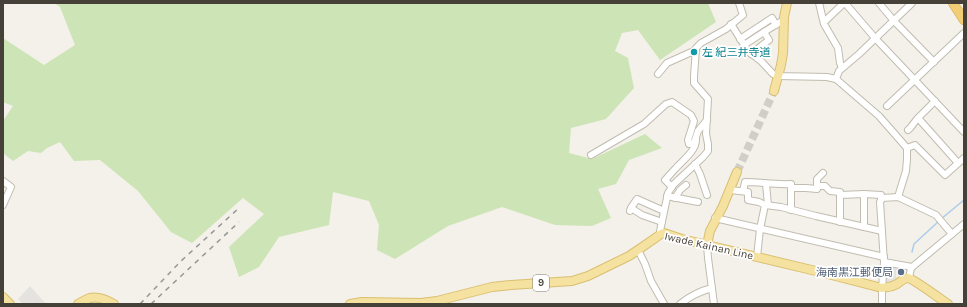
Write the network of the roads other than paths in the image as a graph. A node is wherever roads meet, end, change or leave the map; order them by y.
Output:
1 (739, 3) edge
2 (787, 3) edge
3 (819, 3) edge
4 (845, 3) edge
5 (878, 3) edge
6 (912, 3) edge
7 (953, 3) edge
8 (964, 20) edge
9 (894, 21) junction
10 (784, 22) junction
11 (824, 22) junction
12 (731, 24) junction
13 (776, 25) junction
14 (764, 32) junction
15 (964, 34) edge
16 (875, 38) junction
17 (740, 39) junction
18 (744, 45) junction
19 (696, 50) junction
20 (751, 54) junction
21 (934, 62) junction
22 (842, 68) junction
23 (658, 74) dead end
24 (778, 76) junction
25 (836, 79) junction
26 (915, 80) junction
27 (774, 91) tunnel mouth
28 (935, 101) junction
29 (887, 106) dead end
30 (918, 118) junction
31 (707, 120) junction
32 (908, 130) dead end
33 (964, 132) edge
34 (696, 137) junction
35 (907, 148) junction
36 (591, 155) dead end
37 (964, 158) edge
38 (958, 163) junction
39 (695, 164) junction
40 (737, 172) tunnel mouth
41 (823, 173) dead end
42 (3, 181) edge
43 (766, 184) junction
44 (686, 185) dead end
45 (672, 187) junction
46 (791, 188) junction
47 (817, 188) junction
48 (730, 190) junction
49 (743, 191) junction
50 (864, 194) junction
51 (707, 195) dead end
52 (840, 195) junction
53 (667, 196) junction
54 (898, 197) junction
55 (675, 198) junction
56 (881, 200) junction
57 (698, 202) dead end
58 (3, 205) edge
59 (766, 205) junction
60 (791, 210) junction
61 (664, 211) junction
62 (715, 218) junction
63 (662, 222) junction
64 (840, 222) junction
65 (964, 224) edge
66 (864, 227) junction
67 (760, 229) junction
68 (882, 231) junction
69 (661, 234) junction
70 (952, 234) junction
71 (707, 245) junction
72 (638, 250) junction
73 (757, 257) junction
74 (884, 260) junction
75 (912, 267) junction
76 (909, 278) junction
77 (712, 288) junction
78 (882, 288) junction
79 (3, 297) edge
80 (362, 303) edge
81 (943, 303) edge
82 (10, 304) edge
83 (78, 304) edge
84 (114, 304) edge
85 (350, 304) edge
86 (664, 304) edge
87 (680, 304) edge
88 (716, 304) edge
89 (882, 304) edge

1 - 12 street
2 - 10 main road
3 - 11 street
4 - 11 street
4 - 16 street
5 - 9 street
6 - 9 street
7 - 8 highway
9 - 16 street
9 - 21 street
10 - 13 street
10 - 24 main road
11 - 22 street
12 - 17 street
12 - 19 street
13 - 14 street
13 - 17 street
14 - 18 street
14 - 20 street
15 - 21 street
16 - 22 street
16 - 26 street
17 - 18 street
18 - 20 street
19 - 23 street
19 - 31 street
20 - 24 street
21 - 26 street
22 - 25 street
24 - 25 street
24 - 27 main road
25 - 35 street
26 - 28 street
26 - 29 street
28 - 30 street
28 - 33 street
30 - 32 street
30 - 38 street
31 - 34 street
31 - 39 street
34 - 36 street
34 - 45 street
35 - 38 street
35 - 54 street
37 - 38 street
39 - 45 street
39 - 51 street
40 - 48 main road
41 - 47 street
42 - 58 street
43 - 46 street
43 - 49 street
43 - 59 street
44 - 55 street
45 - 53 street
46 - 47 street
46 - 60 street
47 - 52 street
48 - 49 street
48 - 62 main road
49 - 59 street
50 - 52 street
50 - 56 street
50 - 66 street
52 - 64 street
53 - 55 street
53 - 61 street
54 - 56 street
54 - 70 street
55 - 57 street
56 - 68 street
59 - 60 street
59 - 67 street
60 - 64 street
61 - 63 street
61 - 63 street
62 - 67 street
62 - 71 main road
63 - 69 street
64 - 66 street
65 - 70 street
66 - 68 street
67 - 73 street
67 - 74 street
68 - 74 street
69 - 71 main road, Iwade Kainan Line
69 - 72 main road, Iwade Kainan Line / 9
70 - 75 street
71 - 73 main road, Iwade Kainan Line
71 - 77 street
72 - 80 main road, Iwade Kainan Line / 9
72 - 86 street
73 - 78 main road, Iwade Kainan Line
74 - 75 street
74 - 78 street
75 - 76 street
76 - 78 main road
76 - 81 main road
77 - 87 street
77 - 88 street
78 - 89 street
79 - 82 main road
80 - 85 main road, Iwade Kainan Line / 9
83 - 84 main road

